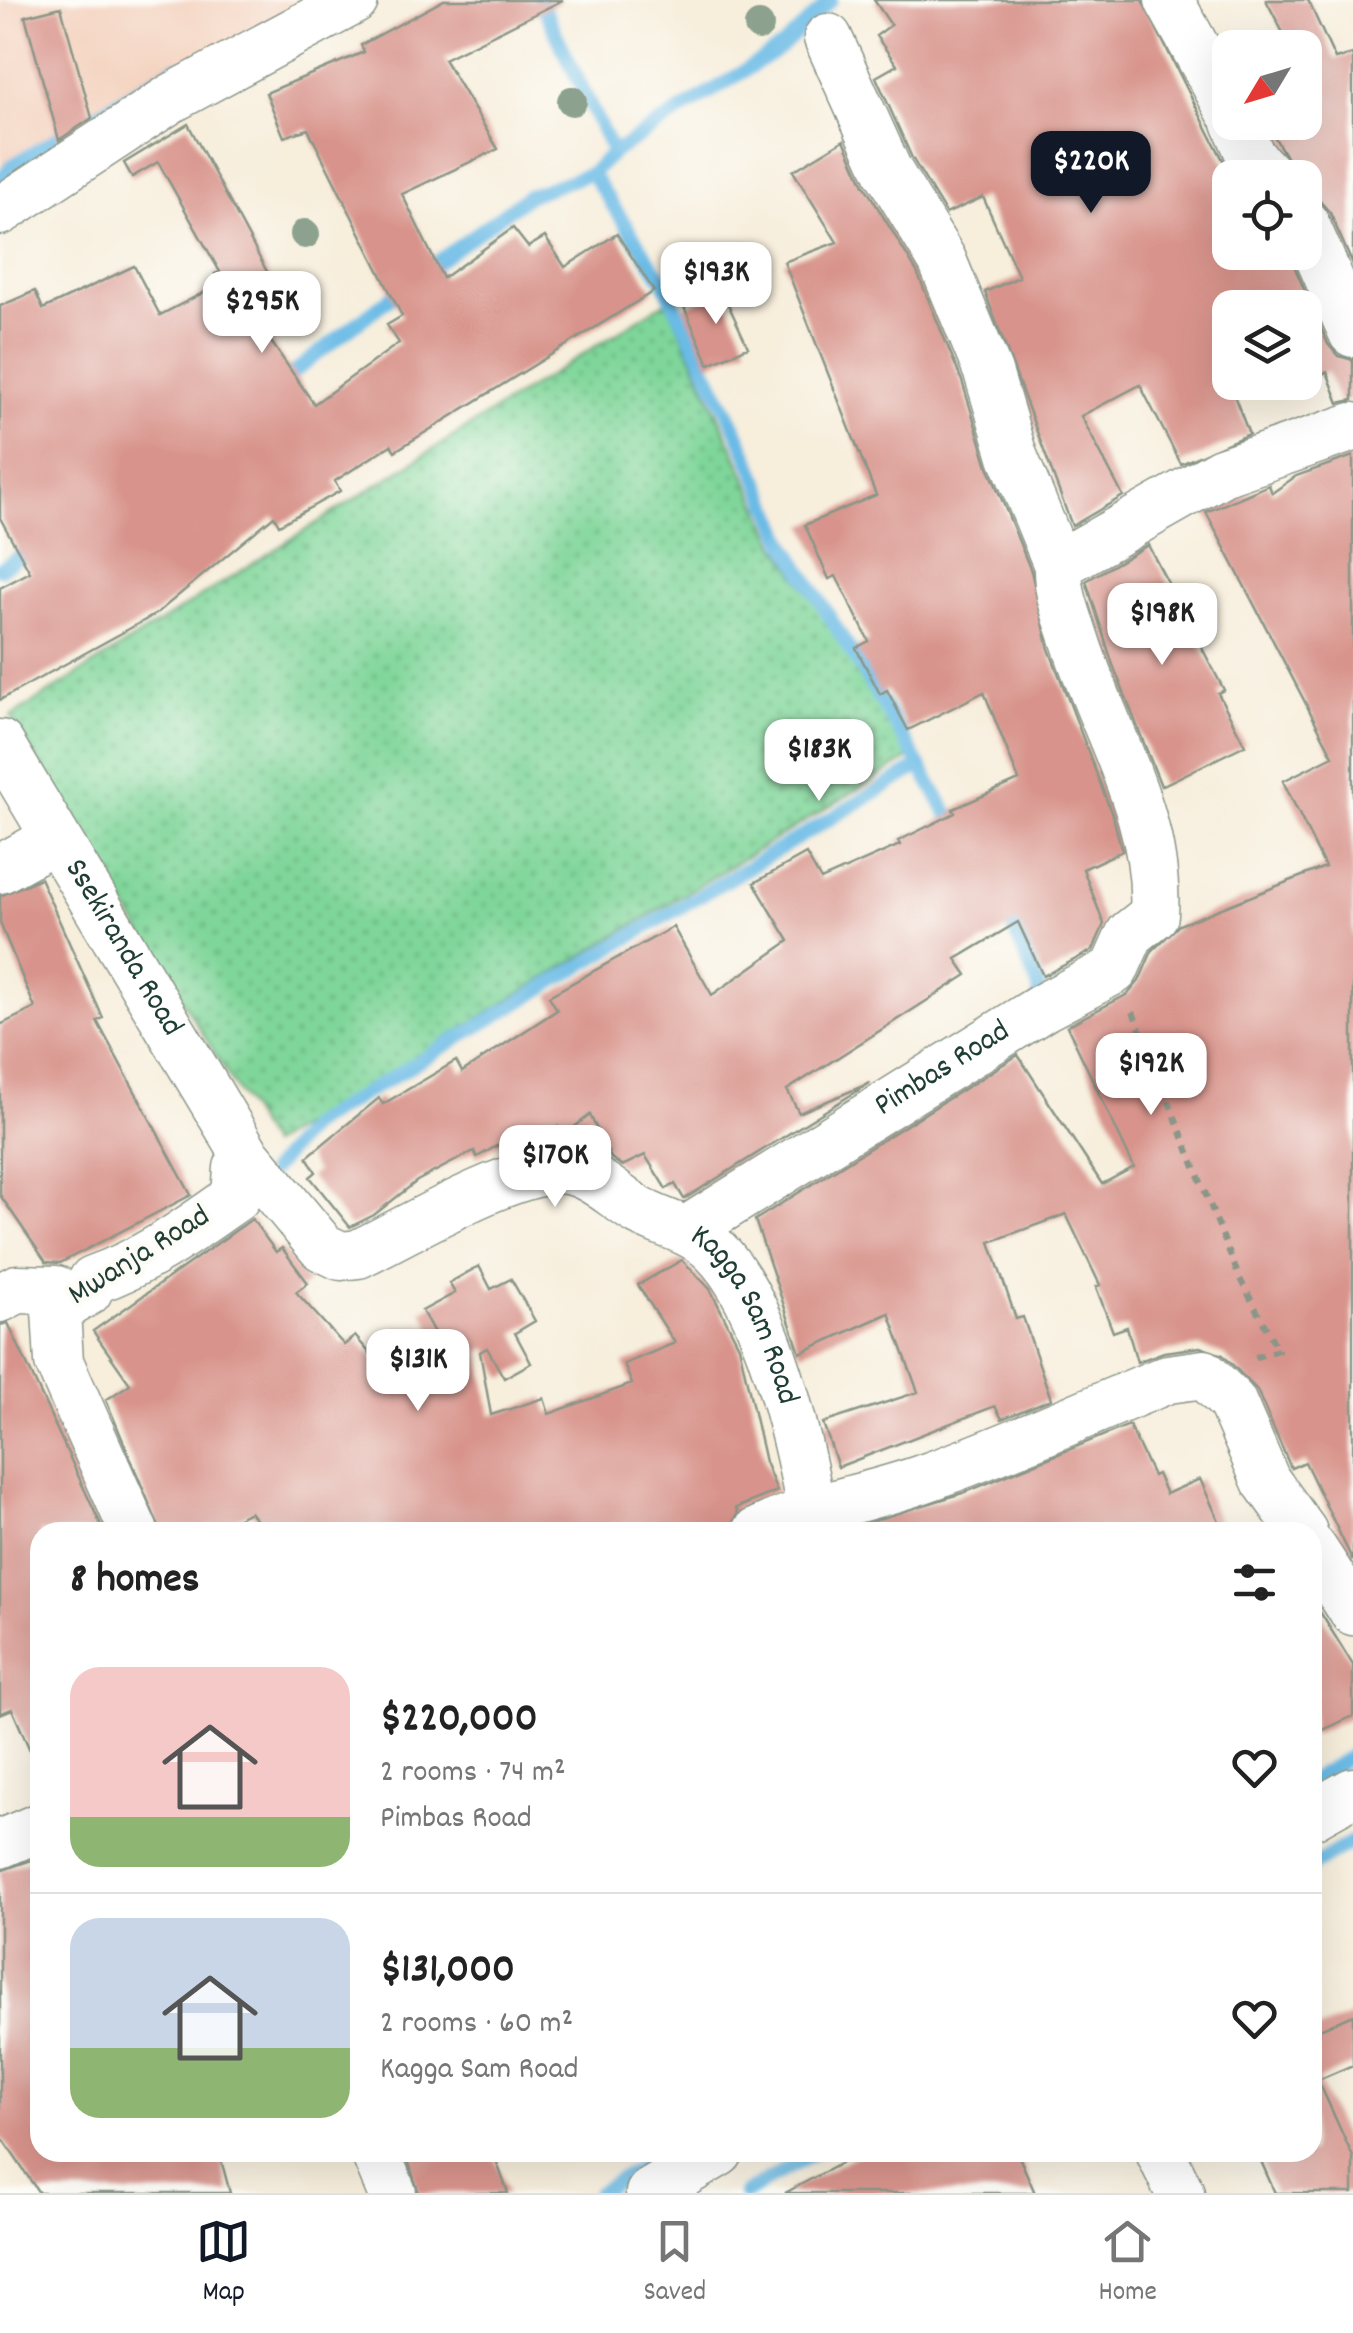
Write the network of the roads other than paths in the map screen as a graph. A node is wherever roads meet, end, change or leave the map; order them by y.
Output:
1 (354, 0) edge
2 (1169, 0) edge
3 (828, 38) dead end
4 (1212, 78) edge
5 (0, 211) edge
6 (1322, 263) edge
7 (1353, 333) edge
8 (1353, 427) edge
9 (1058, 565) junction
10 (0, 744) edge
11 (56, 838) junction
12 (0, 869) edge
13 (245, 1154) junction
14 (686, 1230) junction
15 (0, 1298) edge
16 (56, 1310) junction
17 (812, 1510) junction
18 (130, 1522) edge
19 (782, 1522) edge
20 (1296, 1522) edge
21 (1322, 1563) edge
22 (1353, 1611) edge
23 (1353, 1792) edge
24 (1322, 1809) edge
25 (30, 1831) edge
26 (0, 1844) edge
27 (380, 2162) edge
28 (702, 2162) edge
29 (1165, 2162) edge
30 (392, 2193) edge
31 (650, 2193) edge
32 (1180, 2193) edge

1 - 5 street
2 - 4 street
3 - 9 street
6 - 7 street
8 - 9 street
9 - 14 street, Pimbas Road
10 - 11 street, Ssekiranda Road
11 - 12 street
11 - 13 street, Ssekiranda Road
13 - 14 street, Kagga Sam Road
13 - 16 street, Mwanja Road
14 - 17 street, Kagga Sam Road
15 - 16 street
16 - 18 street, Mwanja Road
17 - 19 street
17 - 20 street
21 - 22 street
23 - 24 street
25 - 26 street
27 - 30 street
28 - 31 street
29 - 32 street

